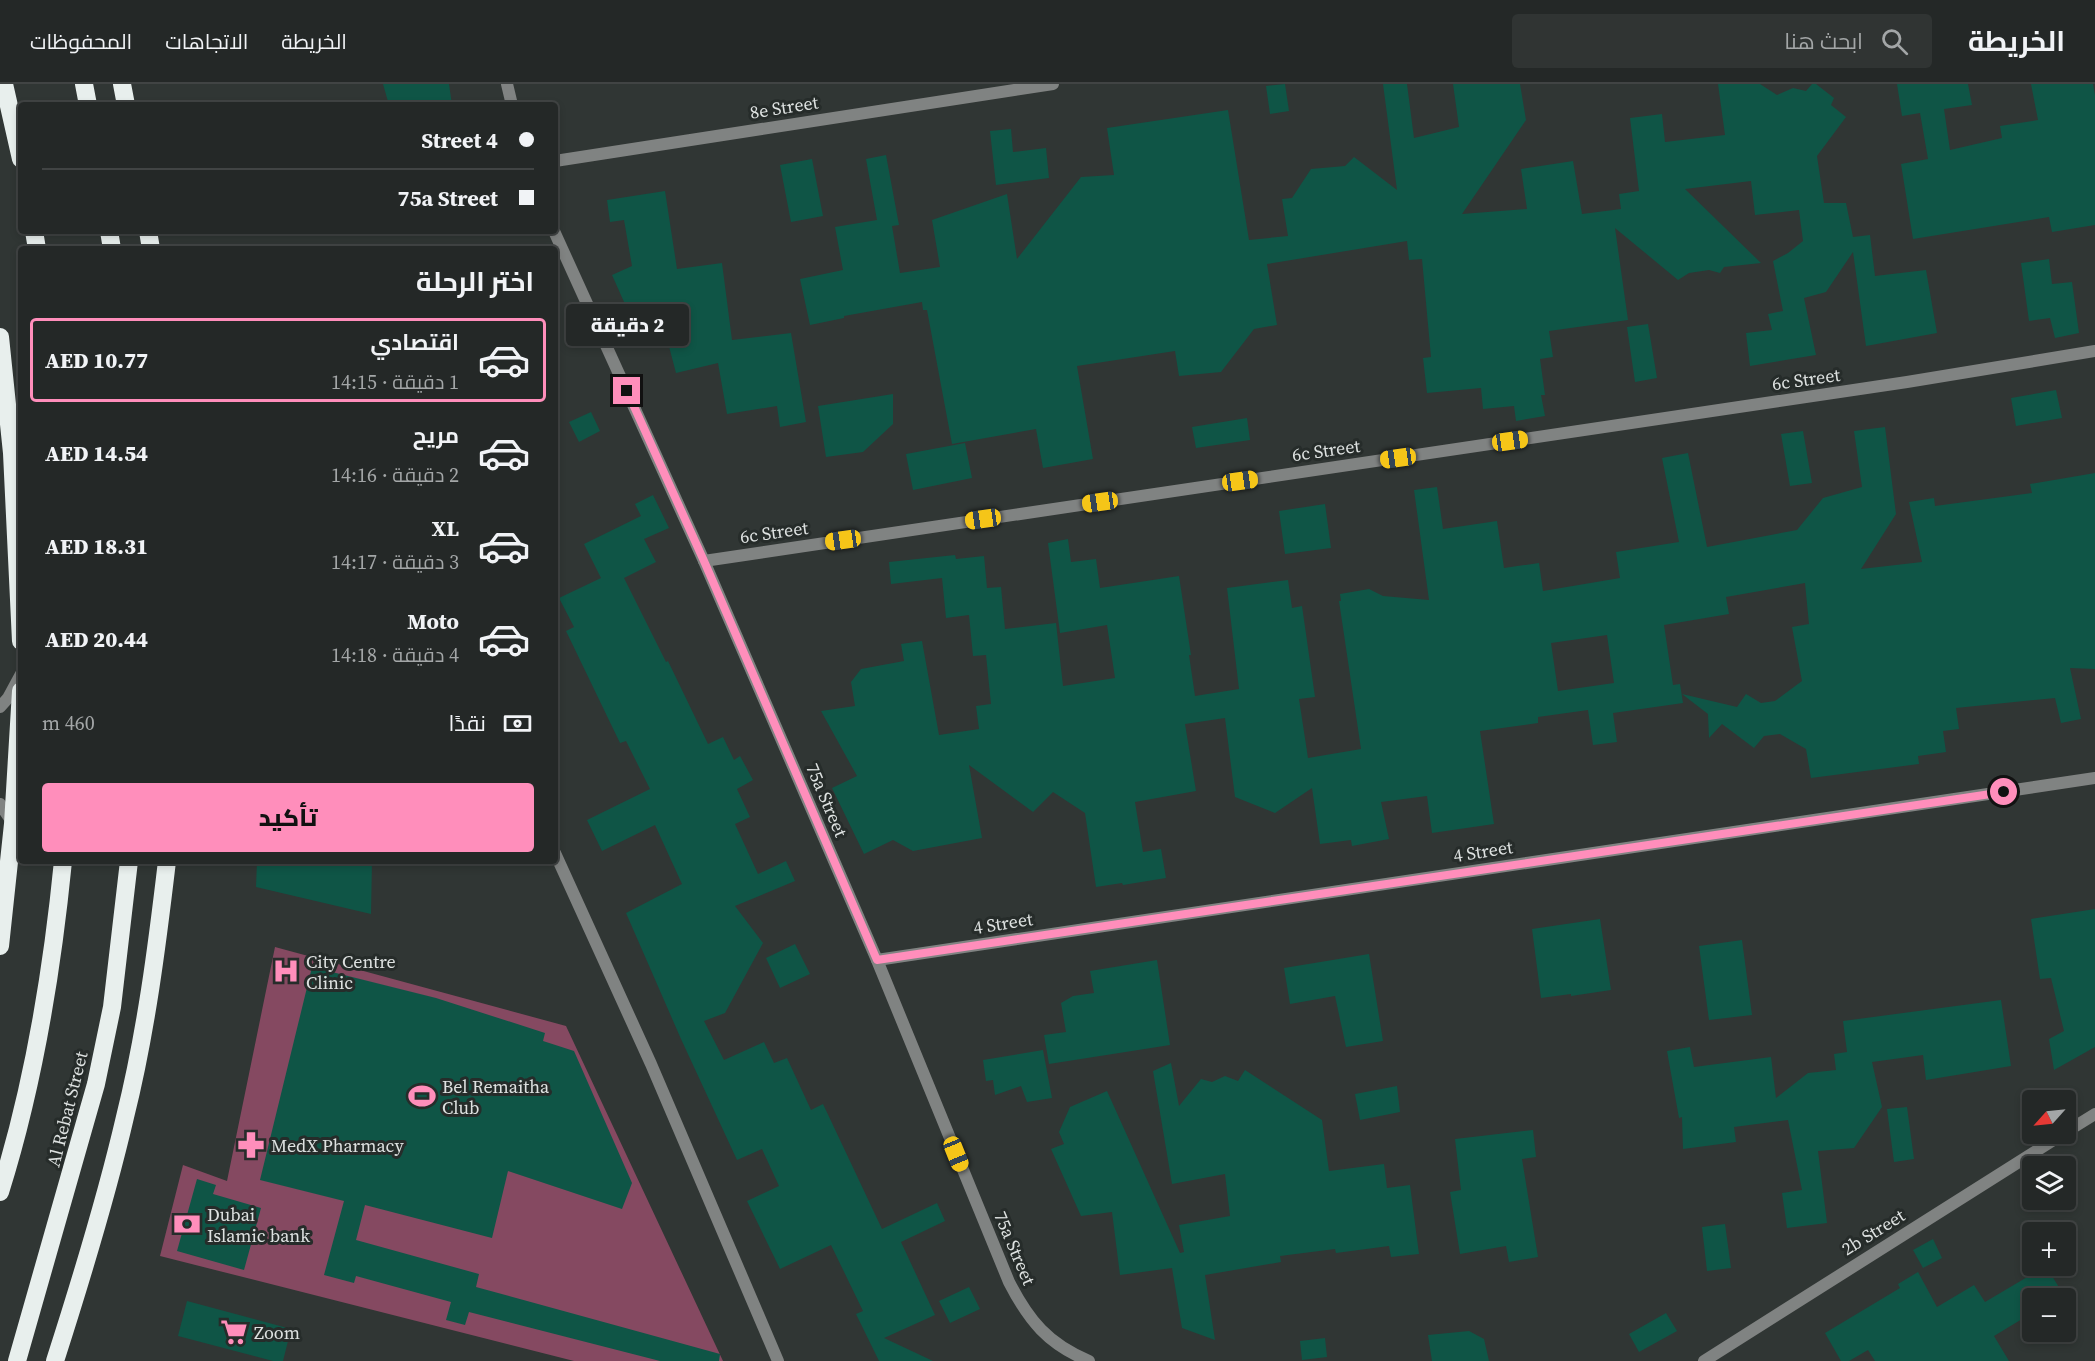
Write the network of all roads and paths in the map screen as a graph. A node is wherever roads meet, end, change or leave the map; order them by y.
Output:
1 (4, 84) edge
2 (84, 84) edge
3 (122, 84) edge
4 (507, 84) edge
5 (1053, 84) edge
6 (87, 102) edge
7 (125, 102) edge
8 (511, 102) edge
9 (18, 146) edge
10 (558, 160) edge
11 (555, 234) edge
12 (0, 337) edge
13 (2095, 351) edge
14 (704, 561) junction
15 (18, 578) edge
16 (18, 680) edge
17 (0, 707) edge
18 (18, 742) edge
19 (2095, 778) edge
20 (0, 804) edge
21 (13, 824) junction
22 (558, 860) edge
23 (63, 864) edge
24 (129, 864) edge
25 (166, 864) edge
26 (0, 946) edge
27 (877, 960) junction
28 (2095, 1114) edge
29 (2076, 1126) edge
30 (2047, 1144) edge
31 (0, 1192) edge
32 (17, 1361) edge
33 (55, 1361) edge
34 (778, 1361) edge
35 (1089, 1361) edge
36 (1704, 1361) edge

1 - 9 highway
2 - 6 highway
3 - 7 highway
4 - 8 street
5 - 10 street, 8e Street
11 - 14 street, 75a Street
12 - 15 highway
13 - 14 street, 6c Street
14 - 27 street, 75a Street
16 - 17 street
18 - 21 highway
19 - 27 street, 4 Street
20 - 21 street
21 - 26 highway
22 - 34 street
23 - 31 highway
24 - 32 highway, Al Rebat Street
25 - 33 highway
27 - 35 street, 75a Street
28 - 29 street, 2b Street
30 - 36 street, 2b Street

